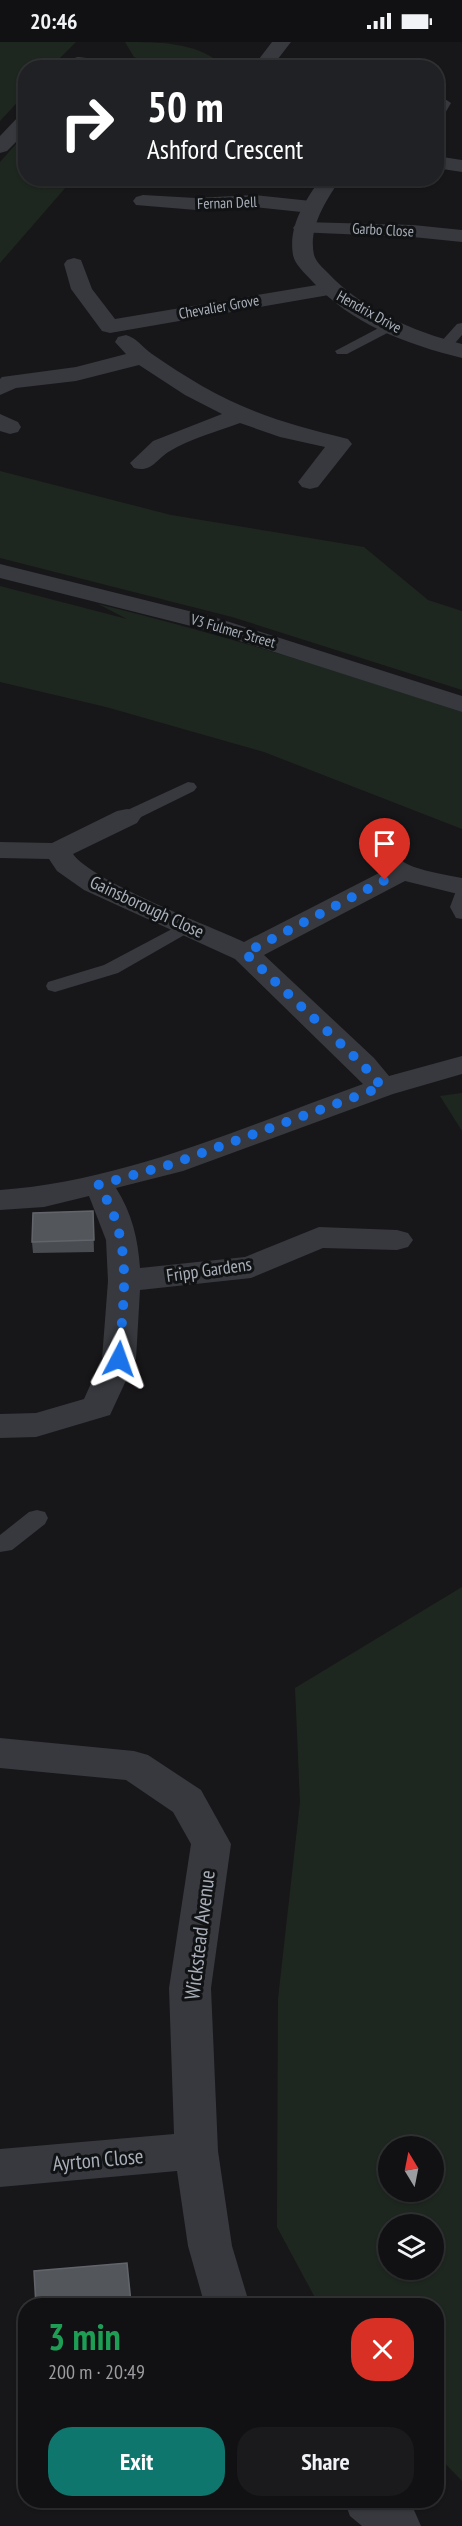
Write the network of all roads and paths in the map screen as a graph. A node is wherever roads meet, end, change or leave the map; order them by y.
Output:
1 (282, 42) edge
2 (81, 60) edge
3 (123, 60) edge
4 (267, 60) edge
5 (18, 128) edge
6 (0, 147) edge
7 (444, 163) edge
8 (462, 166) edge
9 (325, 186) edge
10 (143, 201) dead end
11 (311, 207) junction
12 (303, 228) junction
13 (462, 236) edge
14 (74, 264) dead end
15 (329, 289) junction
16 (110, 326) junction
17 (390, 326) junction
18 (462, 327) edge
19 (453, 349) edge
20 (342, 351) dead end
21 (142, 357) junction
22 (0, 388) edge
23 (240, 415) junction
24 (142, 463) dead end
25 (310, 482) dead end
26 (0, 572) edge
27 (462, 704) edge
28 (188, 787) dead end
29 (127, 818) joint
30 (2, 848) edge
31 (57, 851) junction
32 (462, 887) edge
33 (462, 895) edge
34 (462, 914) edge
35 (187, 926) junction
36 (245, 953) junction
37 (55, 986) dead end
38 (462, 1065) edge
39 (382, 1087) junction
40 (98, 1185) junction
41 (0, 1200) edge
42 (397, 1240) dead end
43 (124, 1281) junction
44 (0, 1426) edge
45 (37, 1518) dead end
46 (0, 1544) edge
47 (0, 1754) edge
48 (196, 2151) junction
49 (0, 2168) edge
50 (226, 2298) edge
51 (376, 2508) edge
52 (397, 2526) edge

1 - 4 street
2 - 3 street
5 - 6 street
7 - 8 street
9 - 11 street, Hendrix Drive
10 - 11 street, Fernan Dell
11 - 12 street, Hendrix Drive
12 - 13 street, Garbo Close
12 - 15 street, Hendrix Drive
14 - 16 street
15 - 16 street, Chevalier Grove
15 - 17 street, Hendrix Drive
16 - 21 street
17 - 19 street, Hendrix Drive
17 - 20 lane
18 - 19 lane
21 - 22 street
21 - 23 street
23 - 24 street
23 - 25 street
26 - 27 street, V3 Fulmer Street
28 - 29 lane
29 - 31 street
30 - 31 street
31 - 35 street, Gainsborough Close
32 - 36 street
33 - 34 lane
35 - 36 street, Gainsborough Close
35 - 37 lane
36 - 39 street, Gainsborough Close
38 - 39 street
39 - 40 street
40 - 41 street
40 - 43 street
42 - 43 street, Fripp Gardens
43 - 44 street
45 - 46 lane
47 - 48 street, Wickstead Avenue
48 - 49 street, Ayrton Close
48 - 50 street, Wickstead Avenue
51 - 52 street

